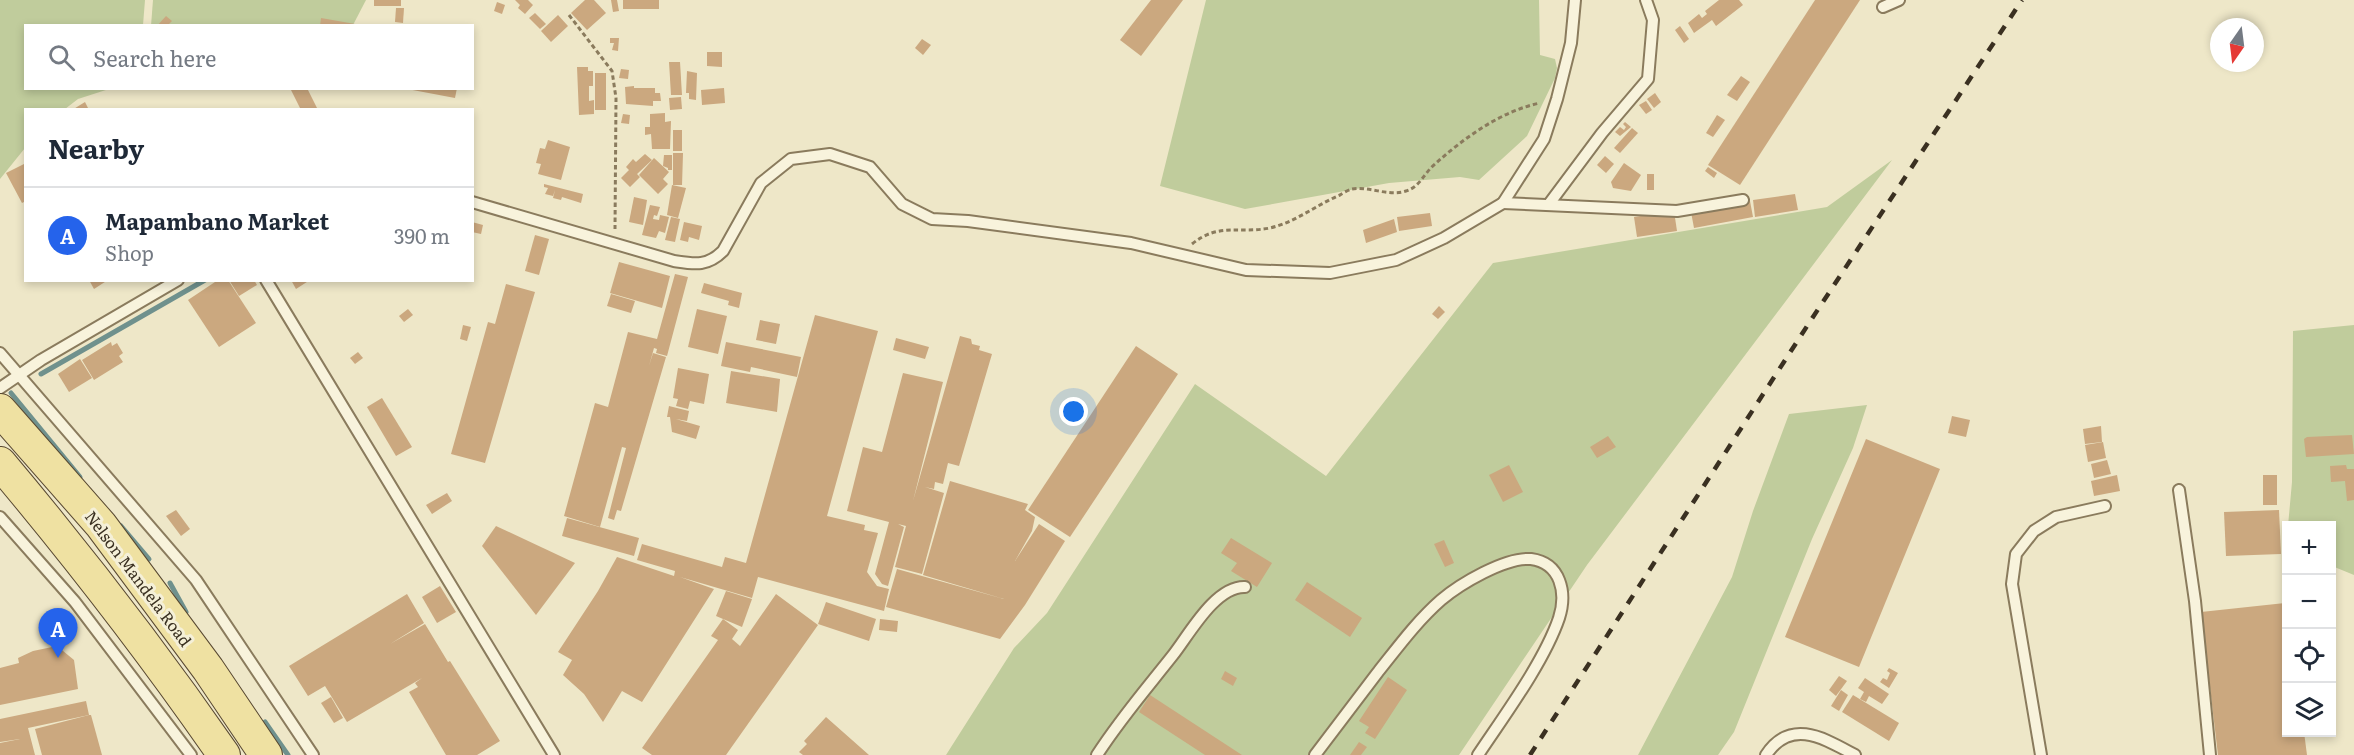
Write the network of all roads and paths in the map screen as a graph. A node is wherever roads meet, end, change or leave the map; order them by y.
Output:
1 (1575, 0) edge
2 (1646, 0) edge
3 (1899, 0) edge
4 (1883, 7) dead end
5 (569, 15) dead end
6 (1557, 99) junction
7 (1743, 200) dead end
8 (474, 203) edge
9 (1503, 203) junction
10 (1549, 204) junction
11 (615, 243) junction
12 (1178, 254) junction
13 (175, 282) edge
14 (267, 282) edge
15 (0, 353) edge
16 (18, 374) junction
17 (0, 388) edge
18 (0, 410) edge
19 (0, 463) edge
20 (2179, 490) dead end
21 (2104, 506) dead end
22 (0, 518) edge
23 (1245, 586) dead end
24 (191, 755) edge
25 (224, 755) edge
26 (266, 755) edge
27 (313, 755) edge
28 (554, 755) edge
29 (1097, 755) edge
30 (1315, 755) edge
31 (1478, 755) edge
32 (1766, 755) edge
33 (1855, 755) edge
34 (2041, 755) edge
35 (2210, 755) edge

1 - 6 lane
2 - 10 lane
3 - 4 lane
5 - 11 path
6 - 9 lane
6 - 12 path
7 - 10 lane
8 - 11 lane
9 - 10 lane
9 - 12 lane
11 - 12 lane
13 - 16 lane
14 - 28 lane
15 - 16 lane
16 - 17 lane
16 - 27 lane
18 - 26 main road, Nelson Mandela Road
19 - 25 main road
20 - 35 lane
21 - 34 lane
22 - 24 lane
23 - 29 lane
30 - 31 lane
32 - 33 lane

